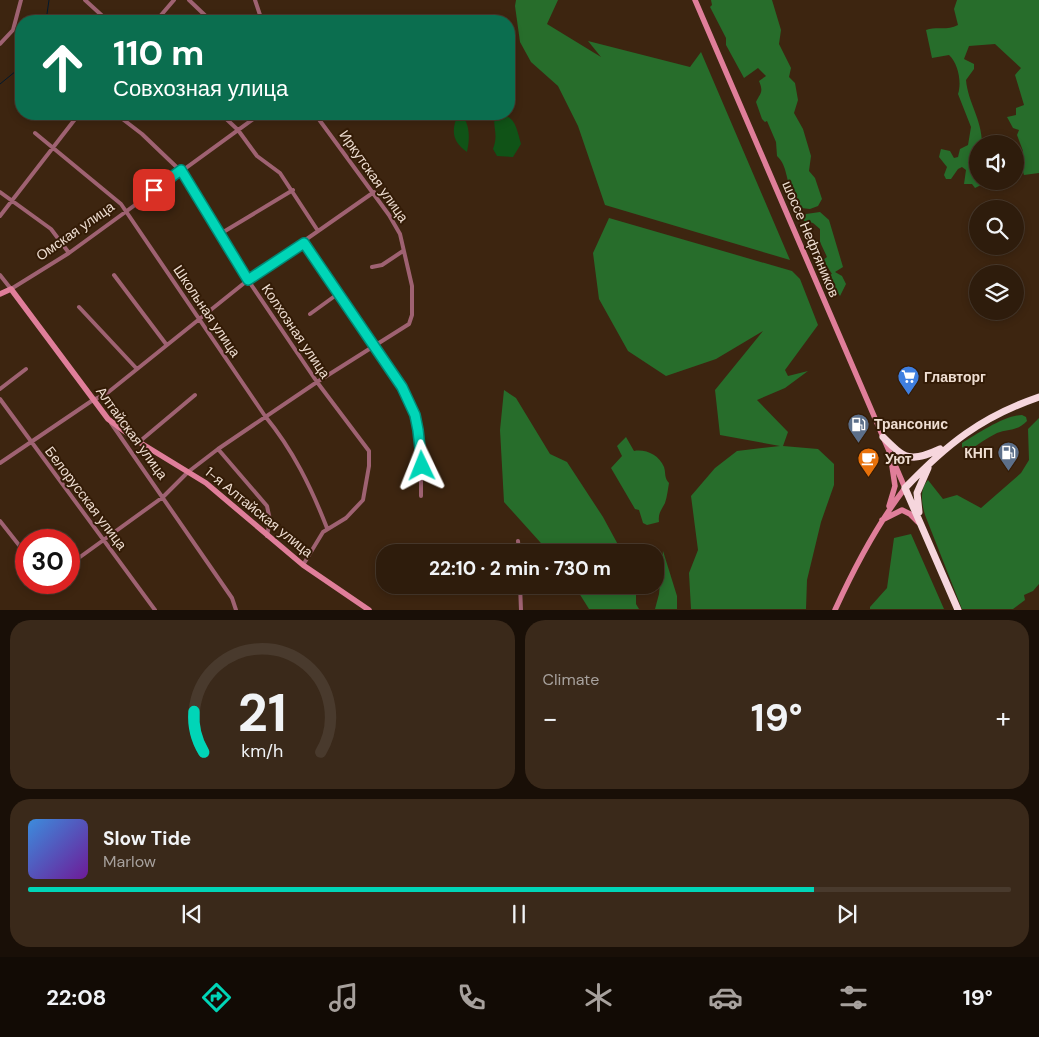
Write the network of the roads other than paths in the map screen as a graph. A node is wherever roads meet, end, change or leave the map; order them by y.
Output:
1 (21, 0) edge
2 (85, 0) edge
3 (174, 0) edge
4 (189, 0) edge
5 (256, 0) edge
6 (695, 0) edge
7 (17, 15) edge
8 (101, 15) edge
9 (161, 15) edge
10 (205, 15) edge
11 (260, 15) edge
12 (15, 22) edge
13 (0, 44) edge
14 (74, 120) edge
15 (123, 120) edge
16 (228, 120) edge
17 (252, 120) edge
18 (320, 120) edge
19 (238, 130) junction
20 (35, 133) dead end
21 (52, 149) junction
22 (181, 170) junction
23 (293, 190) junction
24 (0, 192) edge
25 (374, 192) junction
26 (12, 201) junction
27 (126, 211) junction
28 (0, 216) edge
29 (318, 231) junction
30 (220, 234) junction
31 (304, 243) junction
32 (403, 251) junction
33 (69, 253) junction
34 (372, 267) dead end
35 (0, 275) edge
36 (114, 275) dead end
37 (248, 280) junction
38 (11, 289) junction
39 (339, 293) junction
40 (0, 294) edge
41 (79, 307) dead end
42 (310, 314) dead end
43 (199, 317) junction
44 (166, 344) junction
45 (375, 344) junction
46 (26, 369) dead end
47 (137, 370) junction
48 (317, 382) junction
49 (0, 389) edge
50 (195, 395) dead end
51 (1039, 397) edge
52 (0, 399) edge
53 (93, 400) junction
54 (265, 416) junction
55 (108, 420) junction
56 (883, 438) junction
57 (30, 442) junction
58 (139, 442) junction
59 (947, 446) junction
60 (887, 448) junction
61 (218, 449) junction
62 (935, 457) junction
63 (0, 463) edge
64 (188, 472) junction
65 (905, 488) junction
66 (163, 496) junction
67 (421, 496) dead end
68 (888, 511) junction
69 (0, 521) edge
70 (880, 522) junction
71 (923, 527) junction
72 (327, 528) junction
73 (267, 536) junction
74 (15, 540) edge
75 (105, 540) junction
76 (518, 541) dead end
77 (518, 544) edge
78 (80, 557) edge
79 (304, 565) junction
80 (520, 594) edge
81 (155, 610) edge
82 (236, 610) edge
83 (369, 610) edge
84 (521, 610) edge
85 (835, 610) edge
86 (958, 610) edge

1 - 7 street
2 - 8 street
3 - 9 street
4 - 10 street
5 - 11 street
6 - 56 main road, шоссе Нефтяников
12 - 13 street
14 - 21 street
15 - 22 street, Колхозная улица
16 - 19 street
17 - 19 street, Омская улица
18 - 25 street, Иркутская улица
19 - 22 street, Омская улица
19 - 23 street
20 - 21 street, Школьная улица
21 - 26 street
21 - 27 street, Школьная улица
22 - 27 street, Омская улица
22 - 30 street, Колхозная улица
23 - 29 street
23 - 30 street
24 - 26 street
25 - 29 street
25 - 32 street, Иркутская улица
26 - 28 street
26 - 33 street
27 - 33 street, Омская улица
27 - 43 street, Школьная улица
29 - 31 street
30 - 37 street, Колхозная улица
31 - 37 street
31 - 39 street
32 - 34 street
32 - 45 street, Иркутская улица
33 - 38 street, Омская улица
35 - 38 street, Алтайская улица
36 - 44 street
37 - 43 street
37 - 48 street, Колхозная улица
38 - 40 main road, Омская улица
38 - 53 main road, Алтайская улица
39 - 42 street
39 - 45 street
41 - 47 street
43 - 44 street
43 - 54 street, Школьная улица
44 - 47 street
45 - 48 street
45 - 67 street
46 - 49 street
47 - 53 street
48 - 54 street
48 - 72 street, Колхозная улица
50 - 58 street
51 - 59 highway
52 - 57 street, Белорусская улица
53 - 55 main road, Алтайская улица
53 - 57 street
54 - 61 street
54 - 72 street, Школьная улица
55 - 58 main road, 1-я Алтайская улица
55 - 66 street, Алтайская улица
56 - 59 highway
56 - 60 main road, шоссе Нефтяников
57 - 63 street
57 - 75 street, Белорусская улица
58 - 64 main road, 1-я Алтайская улица
59 - 62 highway
60 - 65 main road, шоссе Нефтяников
60 - 68 main road
61 - 64 street
61 - 73 street
62 - 65 highway
62 - 71 highway
64 - 66 street
64 - 73 main road, 1-я Алтайская улица
65 - 68 main road
65 - 71 highway
66 - 75 street
66 - 82 street, Алтайская улица
68 - 70 main road
69 - 74 street
70 - 71 main road
70 - 85 main road
71 - 86 highway
72 - 79 street
73 - 79 main road, 1-я Алтайская улица
75 - 78 street
75 - 81 street, Белорусская улица
76 - 77 street
79 - 83 main road, 1-я Алтайская улица
80 - 84 street

